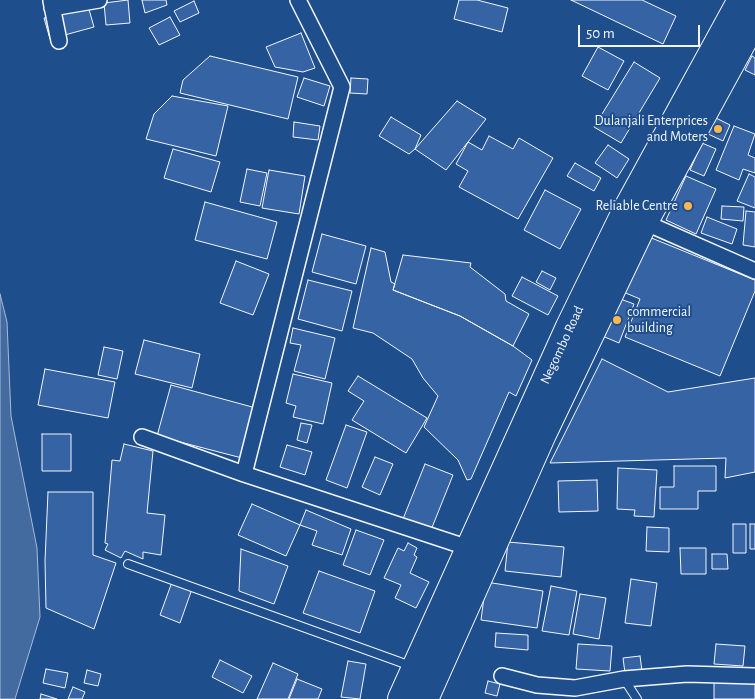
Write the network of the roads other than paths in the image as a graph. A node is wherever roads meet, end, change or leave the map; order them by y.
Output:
1 (99, 0) edge
2 (298, 0) edge
3 (742, 0) edge
4 (52, 4) edge
5 (755, 18) edge
6 (60, 41) dead end
7 (634, 217) junction
8 (755, 271) edge
9 (142, 437) dead end
10 (244, 474) junction
11 (470, 548) junction
12 (128, 564) dead end
13 (416, 668) junction
14 (502, 676) dead end
15 (755, 676) edge
16 (624, 679) junction
17 (402, 699) edge
18 (424, 699) edge
19 (637, 699) edge

1 - 4 street
2 - 10 street
3 - 7 highway, Negombo Road
4 - 6 street
5 - 7 highway, Negombo Road
7 - 8 street
7 - 11 highway, Negombo Road
7 - 18 highway, Negombo Road
9 - 10 street
10 - 11 street
11 - 13 highway, Negombo Road
12 - 13 lane
13 - 17 highway, Negombo Road
14 - 16 street
15 - 16 street
16 - 19 lane

